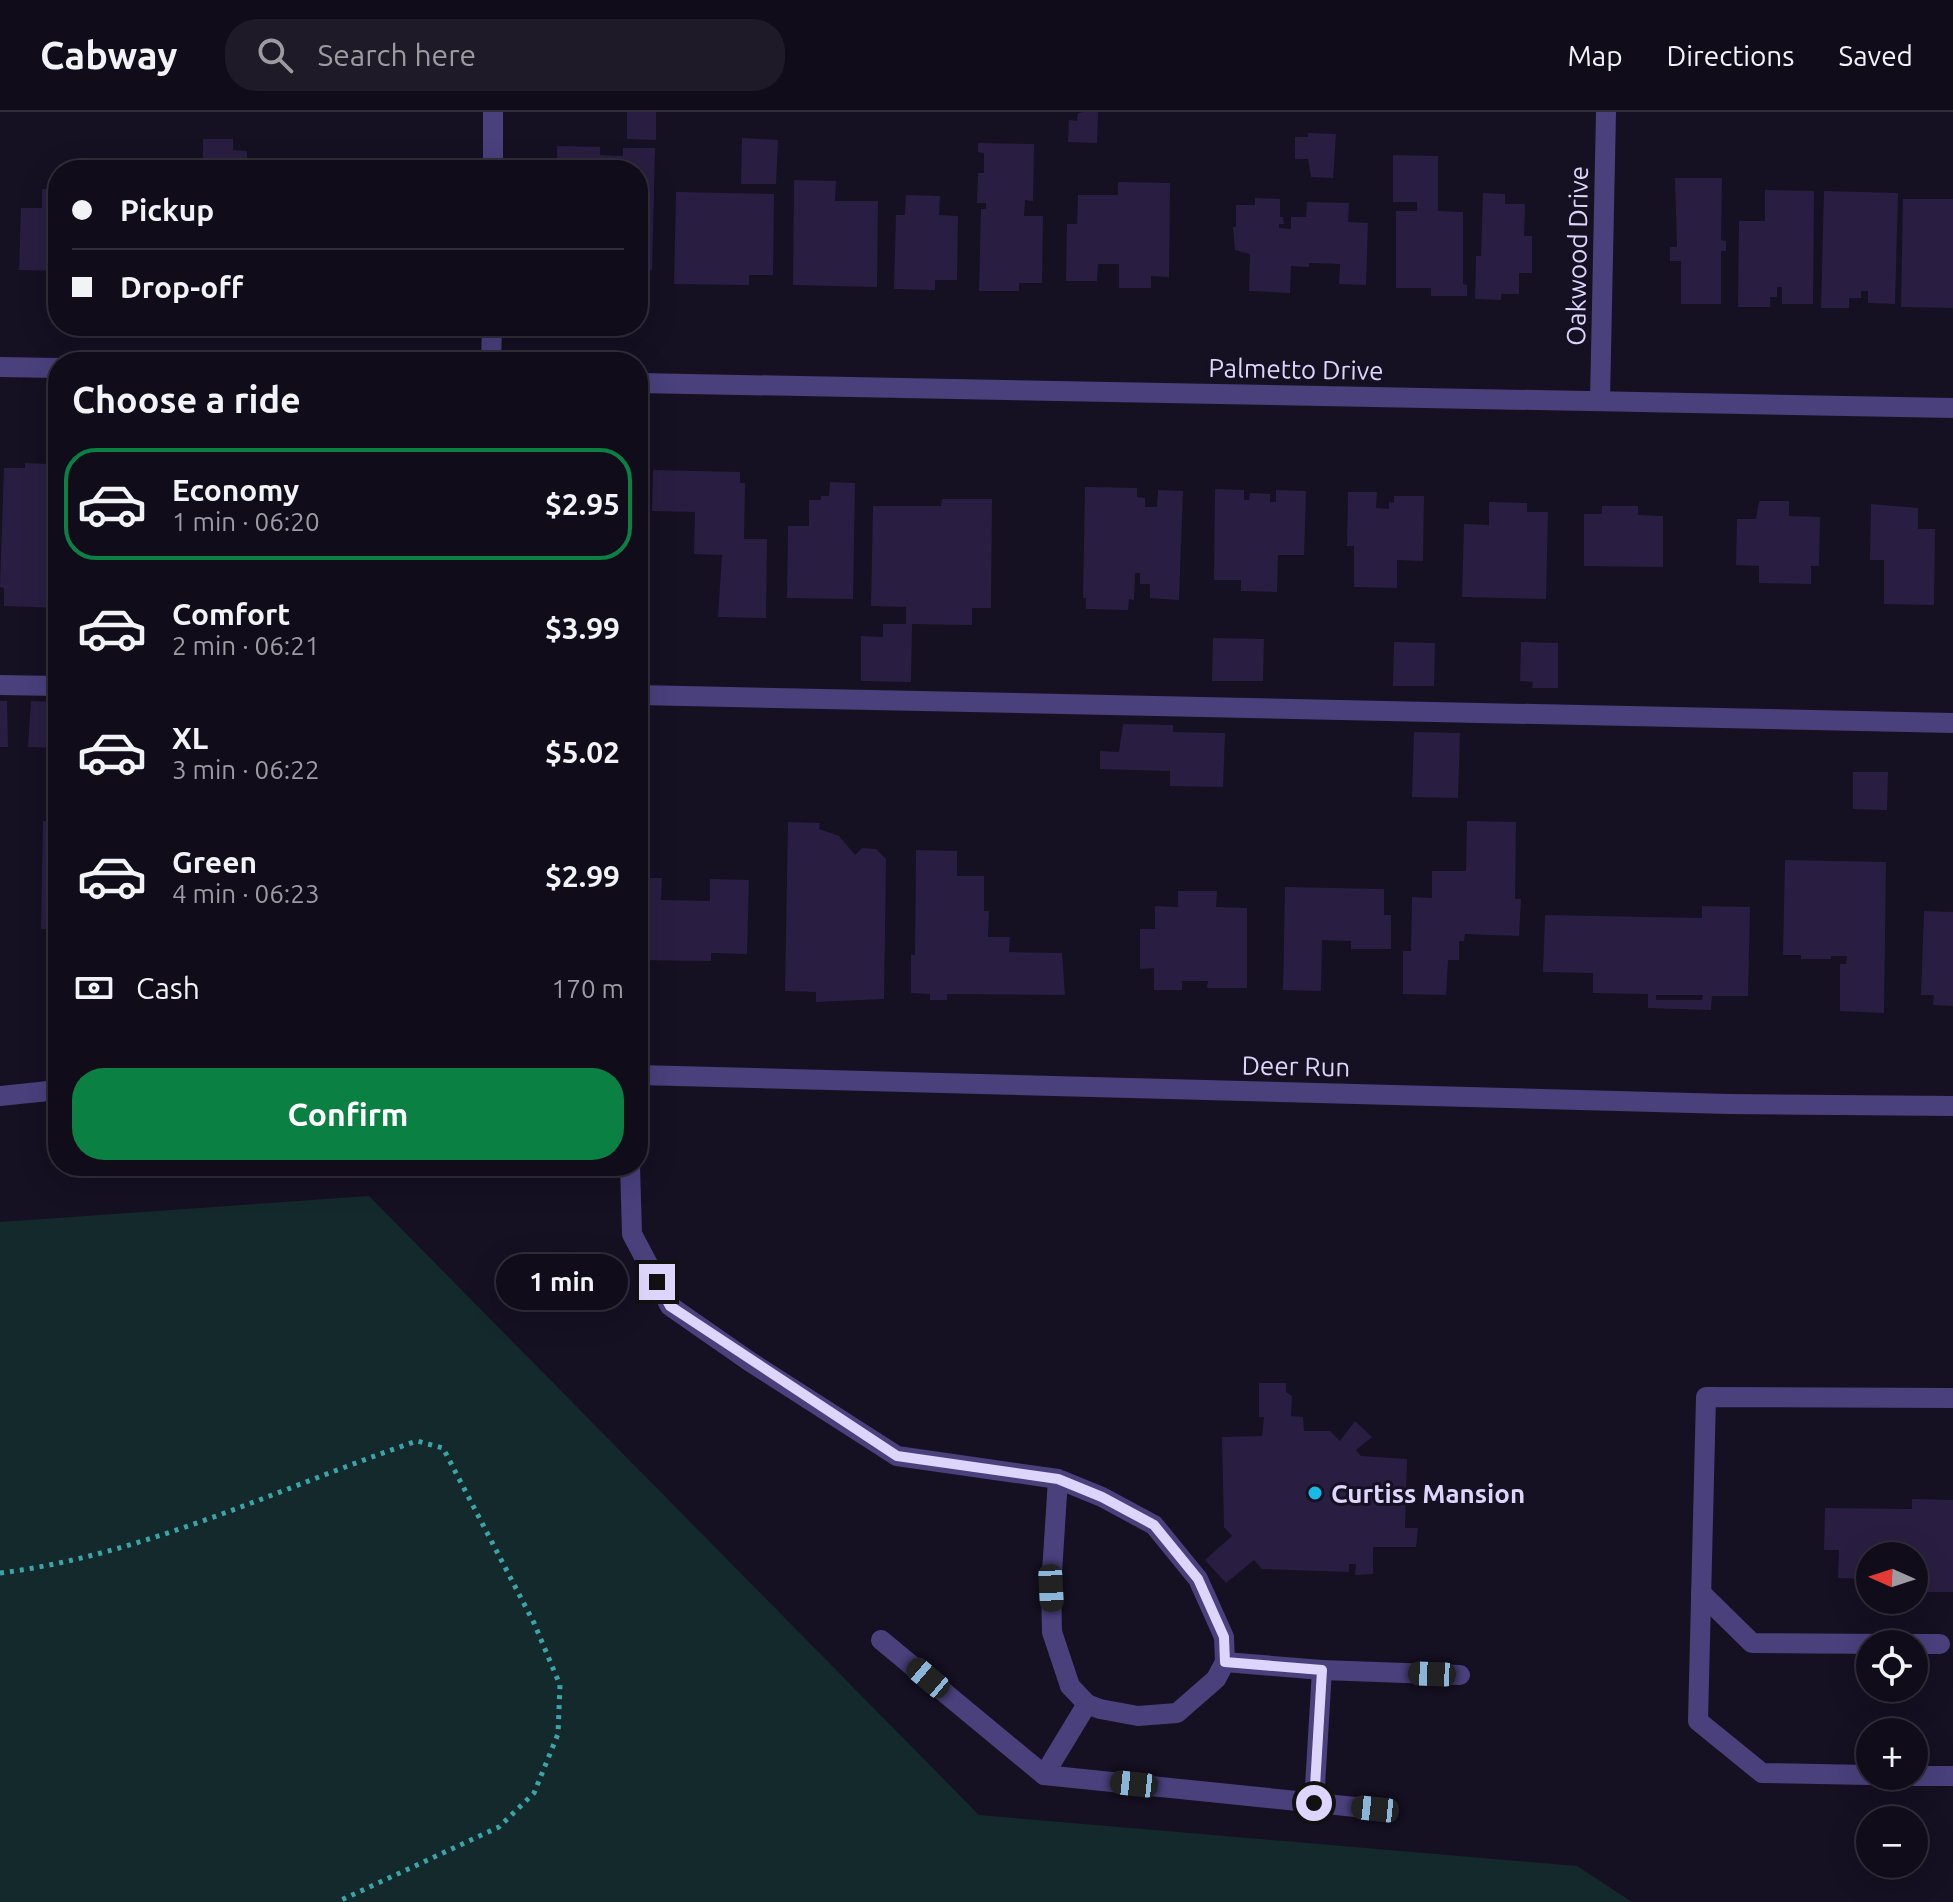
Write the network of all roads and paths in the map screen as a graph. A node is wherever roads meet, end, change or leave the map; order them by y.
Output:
1 (493, 112) edge
2 (1606, 112) edge
3 (493, 160) edge
4 (0, 367) edge
5 (48, 368) edge
6 (648, 383) edge
7 (1600, 401) junction
8 (1953, 408) edge
9 (0, 685) edge
10 (48, 686) edge
11 (648, 695) edge
12 (1953, 723) edge
13 (648, 1075) edge
14 (48, 1091) edge
15 (0, 1096) edge
16 (1953, 1106) edge
17 (630, 1176) edge
18 (1953, 1398) edge
19 (1058, 1479) junction
20 (0, 1573) edge
21 (1701, 1593) junction
22 (881, 1640) dead end
23 (1856, 1644) edge
24 (1928, 1644) edge
25 (1940, 1644) dead end
26 (1225, 1662) junction
27 (1322, 1670) junction
28 (1460, 1675) dead end
29 (1087, 1704) junction
30 (1044, 1775) junction
31 (1856, 1775) edge
32 (1928, 1776) edge
33 (1953, 1776) edge
34 (1314, 1803) junction
35 (1375, 1809) dead end
36 (337, 1902) edge

1 - 3 street
2 - 7 street, Oakwood Drive
4 - 5 street
6 - 7 street, Palmetto Drive
7 - 8 street, Palmetto Drive
9 - 10 street
11 - 12 street
13 - 16 street, Deer Run
14 - 15 street
17 - 19 street
18 - 21 street
19 - 26 street
19 - 29 street
20 - 36 path
21 - 23 street
21 - 31 street
22 - 30 street
24 - 25 street
26 - 27 street
26 - 29 street
27 - 28 street
27 - 34 street
29 - 30 street
30 - 34 street
32 - 33 street
34 - 35 street

